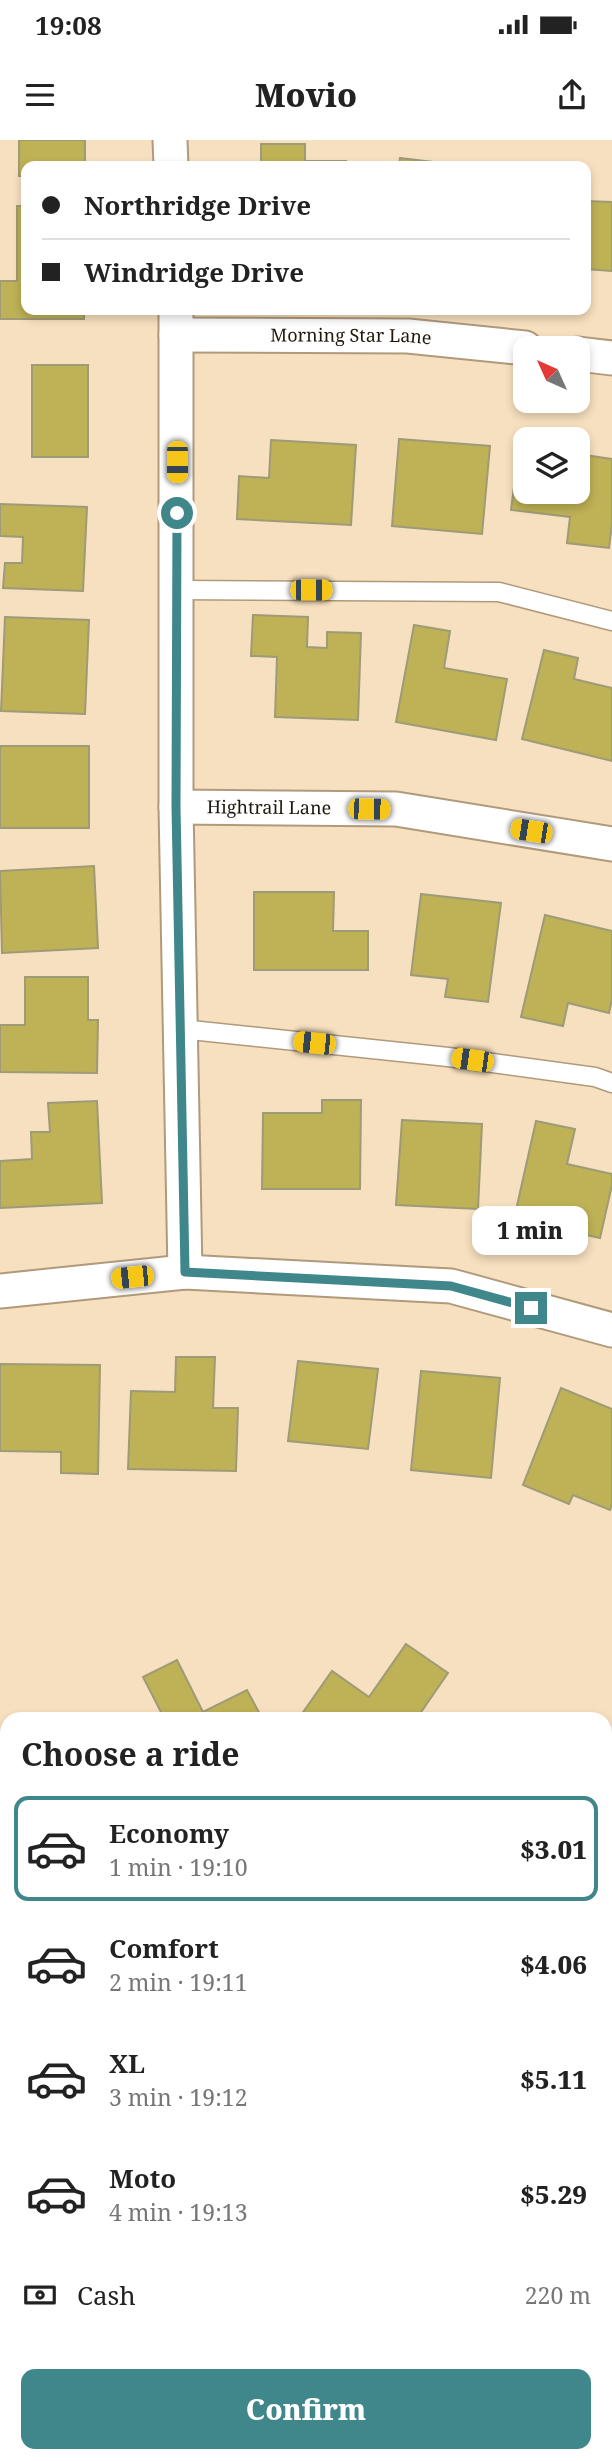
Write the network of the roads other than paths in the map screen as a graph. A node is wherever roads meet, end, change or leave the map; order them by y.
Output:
1 (170, 140) edge
2 (171, 161) edge
3 (176, 322) edge
4 (513, 347) edge
5 (590, 355) edge
6 (612, 358) edge
7 (177, 590) junction
8 (612, 621) edge
9 (176, 807) junction
10 (612, 844) edge
11 (181, 1029) junction
12 (612, 1083) edge
13 (185, 1272) junction
14 (0, 1291) edge
15 (612, 1330) edge

1 - 2 street
3 - 4 street, Morning Star Lane
3 - 7 street
5 - 6 street
7 - 8 lane
7 - 9 street
9 - 10 street, Hightrail Lane
9 - 11 street
11 - 12 lane
11 - 13 street
13 - 14 street
13 - 15 street

